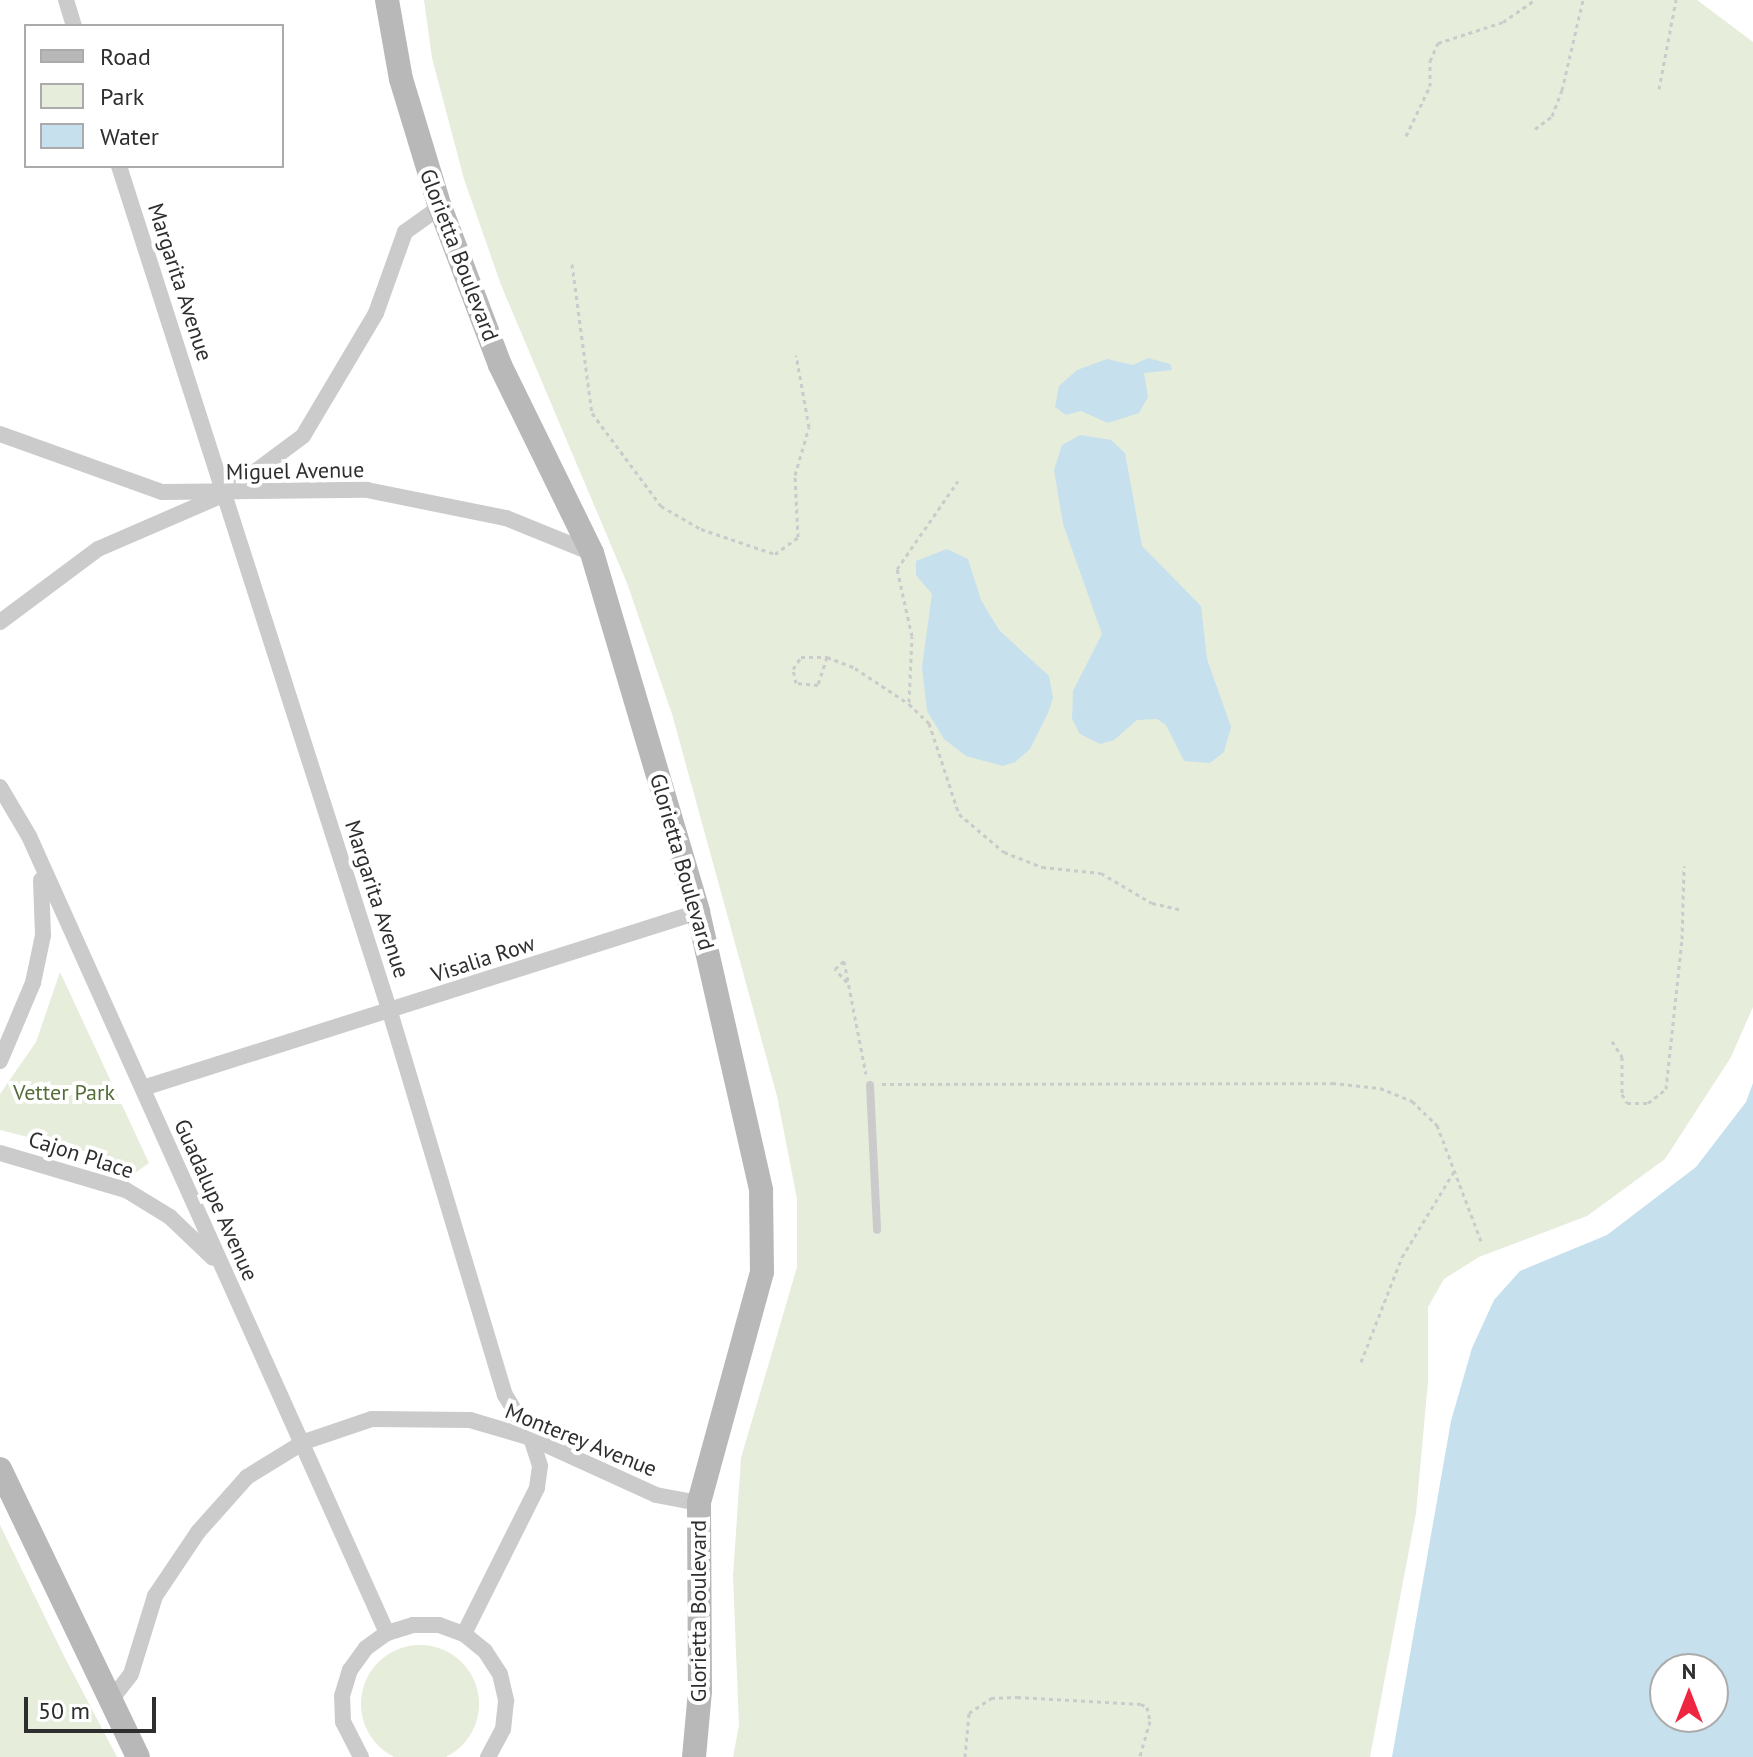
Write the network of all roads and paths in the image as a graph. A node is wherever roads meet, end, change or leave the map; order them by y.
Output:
1 (66, 0) edge
2 (387, 0) edge
3 (1534, 0) edge
4 (1583, 0) edge
5 (1676, 0) edge
6 (73, 24) edge
7 (1659, 89) dead end
8 (1535, 129) dead end
9 (1406, 136) dead end
10 (120, 168) edge
11 (440, 207) junction
12 (572, 264) dead end
13 (796, 355) dead end
14 (0, 434) edge
15 (958, 481) dead end
16 (225, 494) junction
17 (592, 553) junction
18 (0, 622) edge
19 (827, 657) junction
20 (909, 704) junction
21 (0, 787) edge
22 (29, 836) junction
23 (1684, 866) dead end
24 (1179, 909) dead end
25 (698, 912) junction
26 (847, 982) junction
27 (390, 1012) junction
28 (1612, 1041) dead end
29 (0, 1061) edge
30 (870, 1085) junction
31 (143, 1088) junction
32 (0, 1153) edge
33 (1455, 1169) junction
34 (877, 1230) dead end
35 (1481, 1241) dead end
36 (219, 1264) junction
37 (1361, 1362) dead end
38 (531, 1438) junction
39 (304, 1442) junction
40 (0, 1469) edge
41 (699, 1503) junction
42 (387, 1633) junction
43 (464, 1634) junction
44 (110, 1701) junction
45 (138, 1757) edge
46 (361, 1757) edge
47 (488, 1757) edge
48 (694, 1757) edge
49 (965, 1757) edge
50 (1140, 1757) edge

1 - 6 street
2 - 11 street, Glorietta Boulevard
3 - 9 path
4 - 8 path
5 - 7 path
10 - 16 street, Margarita Avenue
11 - 16 street
11 - 17 street, Glorietta Boulevard
12 - 13 path
14 - 16 street, Miguel Avenue
15 - 20 path
16 - 17 street, Miguel Avenue
16 - 18 street
16 - 27 street, Margarita Avenue
17 - 25 street, Glorietta Boulevard
19 - 19 path
19 - 20 path
20 - 24 path
21 - 22 street, Guadalupe Avenue
22 - 29 street
22 - 31 street, Guadalupe Avenue
23 - 28 path
25 - 27 street, Visalia Row
25 - 41 street, Glorietta Boulevard
26 - 26 path
26 - 30 path
27 - 31 street, Visalia Row
27 - 38 street, Margarita Avenue
30 - 33 path
30 - 34 lane
31 - 36 street, Guadalupe Avenue
32 - 36 street, Cajon Place
33 - 35 path
33 - 37 path
36 - 39 street, Guadalupe Avenue
38 - 39 street, Monterey Avenue
38 - 41 street, Monterey Avenue
38 - 43 street, Margarita Avenue
39 - 42 street, Guadalupe Avenue
39 - 44 street, Monterey Avenue
40 - 44 street
41 - 48 street, Glorietta Boulevard
42 - 43 street
42 - 46 street
43 - 47 street
44 - 45 street
49 - 50 path

